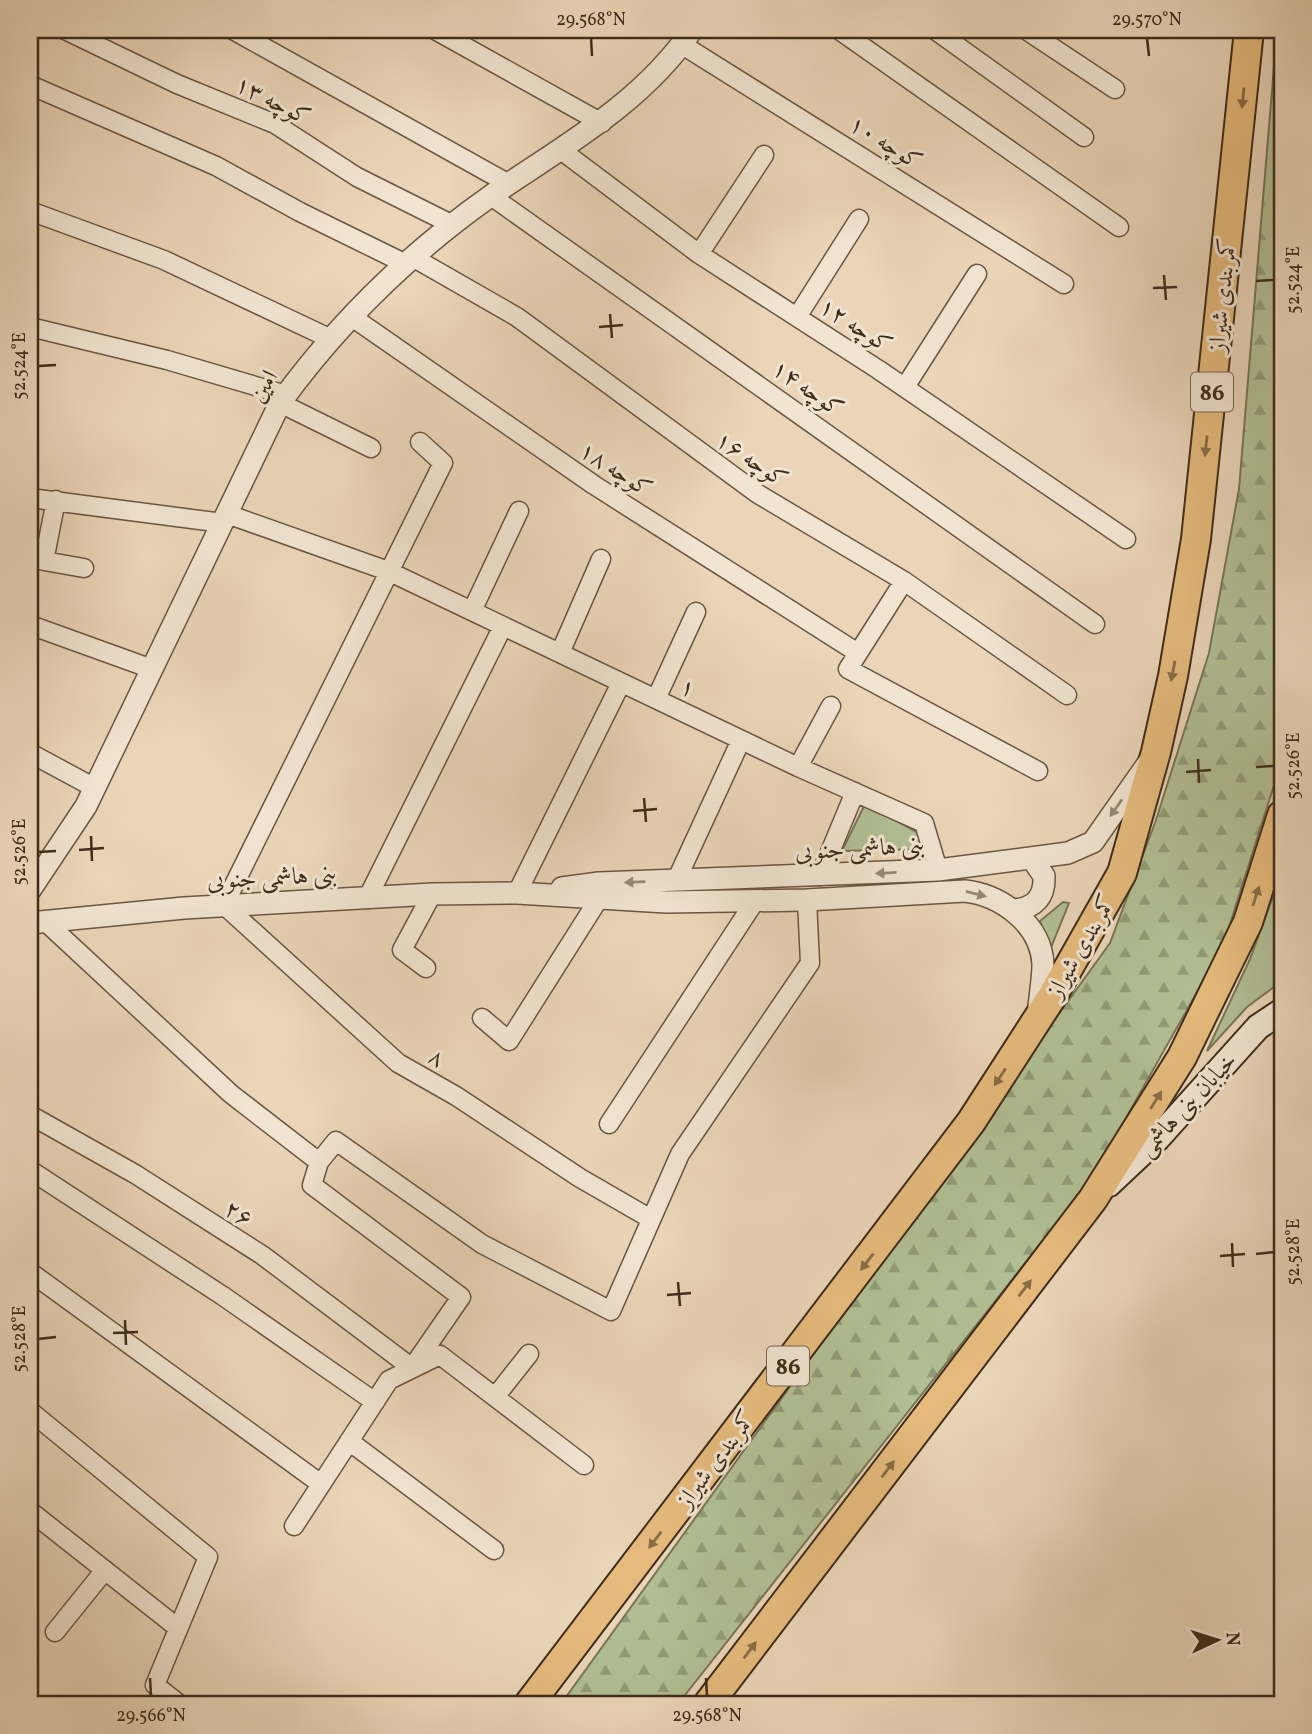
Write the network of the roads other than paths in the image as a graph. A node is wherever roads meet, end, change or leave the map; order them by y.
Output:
1 (65, 30) edge
2 (233, 30) edge
3 (435, 30) edge
4 (839, 30) edge
5 (934, 30) edge
6 (1026, 30) edge
7 (1250, 30) edge
8 (683, 35) edge
9 (30, 85) edge
10 (1115, 89) dead end
11 (602, 123) junction
12 (1084, 137) dead end
13 (561, 150) junction
14 (764, 155) dead end
15 (500, 190) junction
16 (30, 211) edge
17 (859, 219) dead end
18 (453, 225) junction
19 (1119, 227) dead end
20 (699, 254) junction
21 (410, 261) junction
22 (978, 274) dead end
23 (1064, 284) dead end
24 (352, 317) junction
25 (797, 317) junction
26 (30, 327) edge
27 (331, 339) junction
28 (905, 387) junction
29 (283, 399) junction
30 (420, 442) dead end
31 (371, 448) dead end
32 (30, 498) edge
33 (56, 500) junction
34 (519, 511) dead end
35 (225, 518) junction
36 (1126, 539) dead end
37 (601, 559) dead end
38 (84, 568) dead end
39 (388, 571) junction
40 (904, 581) junction
41 (472, 611) junction
42 (696, 612) dead end
43 (1095, 624) dead end
44 (30, 625) edge
45 (503, 626) junction
46 (560, 653) junction
47 (858, 653) junction
48 (152, 669) junction
49 (621, 683) junction
50 (1067, 695) dead end
51 (656, 699) junction
52 (831, 706) dead end
53 (741, 740) junction
54 (1156, 752) junction
55 (30, 753) edge
56 (798, 767) junction
57 (1038, 771) dead end
58 (95, 788) junction
59 (855, 792) junction
60 (1282, 815) edge
61 (1033, 860) junction
62 (938, 870) junction
63 (820, 876) junction
64 (676, 881) junction
65 (30, 890) edge
66 (517, 893) junction
67 (432, 894) junction
68 (367, 899) junction
69 (598, 900) junction
70 (807, 900) junction
71 (755, 901) junction
72 (224, 905) junction
73 (1014, 910) junction
74 (39, 923) edge
75 (426, 968) dead end
76 (1282, 1011) edge
77 (482, 1018) dead end
78 (1037, 1020) junction
79 (30, 1115) edge
80 (609, 1124) dead end
81 (319, 1162) junction
82 (30, 1170) edge
83 (1093, 1199) junction
84 (651, 1219) junction
85 (30, 1272) edge
86 (529, 1354) dead end
87 (412, 1368) junction
88 (495, 1397) junction
89 (375, 1402) junction
90 (30, 1411) edge
91 (349, 1441) junction
92 (584, 1465) dead end
93 (321, 1484) junction
94 (31, 1515) edge
95 (294, 1526) dead end
96 (494, 1550) dead end
97 (105, 1570) junction
98 (178, 1628) junction
99 (55, 1632) dead end
100 (30, 1701) edge
101 (173, 1703) edge
102 (34, 1704) edge
103 (529, 1704) edge
104 (708, 1704) edge

1 - 18 street, کوچه ۱۳
2 - 15 street, کوچه ۱۴
3 - 11 street
4 - 19 street
5 - 12 street
6 - 10 street
7 -> 54 highway, کمربندی شیراز / 86
8 - 11 street, امین
8 - 23 street, کوچه ۱۰
9 - 21 street, کوچه ۱۶
11 - 13 street, امین
13 - 15 street, امین
13 - 20 street, کوچه ۱۲
14 - 20 street
15 - 18 street, امین
15 - 43 street, کوچه ۱۴
16 - 27 street
17 - 25 street
18 - 21 street, امین
20 - 25 street, کوچه ۱۲
21 - 24 street, امین
21 - 40 street, کوچه ۱۶
22 - 28 street
24 - 27 street, امین
24 - 47 street, کوچه ۱۸
25 - 28 street, کوچه ۱۲
26 - 29 street
27 - 29 street, امین
28 - 36 street, کوچه ۱۲
29 - 31 street
29 - 35 street, امین
30 - 39 street
32 - 33 street, ۱
33 - 35 street, ۱
33 - 38 street
34 - 41 street
35 - 39 street, ۱
35 - 48 street, امین
37 - 46 street
39 - 41 street, ۱
39 - 72 street
40 - 47 street
40 - 50 street, کوچه ۱۶
41 - 45 street, ۱
42 - 51 street
44 - 48 street
45 - 46 street, ۱
45 - 68 street
46 - 49 street, ۱
47 - 57 street
48 - 58 street, امین
49 - 51 street, ۱
49 - 66 street
51 - 53 street, ۱
52 - 56 street
53 - 56 street, ۱
53 - 64 street
54 -> 61 street, بنی هاشمی جنوبی
54 - 78 highway, کمربندی شیراز / 86
55 - 58 street
56 - 59 street, ۱
58 - 65 street, امین
59 - 62 street, ۱
59 - 63 street
83 -> 60 highway
61 - 62 street, بنی هاشمی جنوبی
61 - 73 street
62 -> 63 street, بنی هاشمی جنوبی
63 - 64 street, بنی هاشمی جنوبی
64 -> 66 street, بنی هاشمی جنوبی
66 - 67 street, بنی هاشمی جنوبی
66 - 69 street, بنی هاشمی جنوبی
67 - 68 street, بنی هاشمی جنوبی
67 - 75 street
68 - 72 street, بنی هاشمی جنوبی
69 - 71 street, بنی هاشمی جنوبی
69 - 77 street
70 - 71 street, بنی هاشمی جنوبی
70 -> 73 street, بنی هاشمی جنوبی
70 - 84 street
71 - 80 street
72 - 74 street, بنی هاشمی جنوبی
72 - 84 street, ۸
73 - 78 street, بنی هاشمی جنوبی
74 - 81 street
76 - 83 main road, خیابان بنی هاشمی
78 -> 103 highway, کمربندی شیراز / 86
79 - 87 street, ۲۶
81 - 84 street
81 - 87 street
82 - 89 street
104 -> 83 highway
85 - 93 street
86 - 88 street
87 - 88 street
87 - 89 street
88 - 92 street
89 - 91 street
90 - 98 street
91 - 93 street
91 - 96 street
93 - 95 street
94 - 97 street
97 - 98 street
97 - 99 street
98 - 101 street
100 - 102 street

